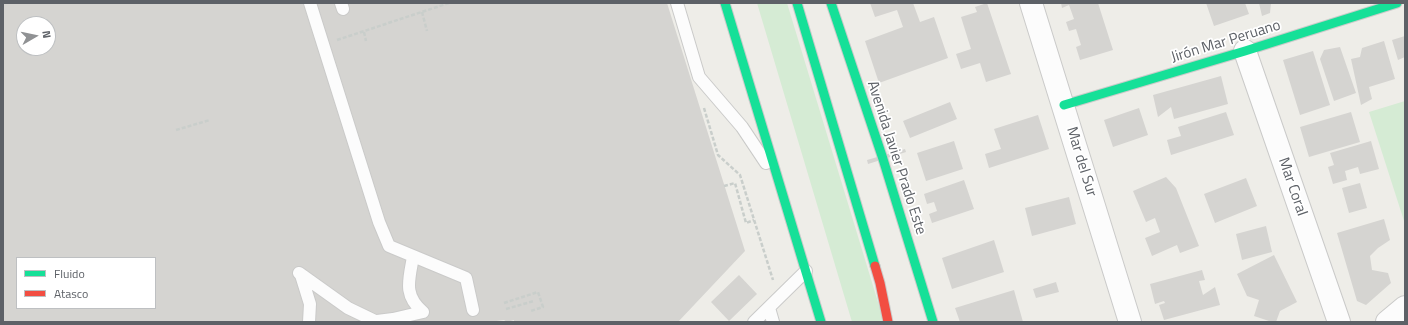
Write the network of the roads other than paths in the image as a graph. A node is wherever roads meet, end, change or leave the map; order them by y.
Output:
1 (310, 3) edge
2 (677, 3) edge
3 (725, 3) edge
4 (797, 3) edge
5 (831, 3) edge
6 (1031, 3) edge
7 (1397, 3) edge
8 (1245, 51) junction
9 (1064, 105) junction
10 (779, 182) junction
11 (413, 256) junction
12 (806, 271) junction
13 (1405, 307) edge
14 (769, 308) junction
15 (472, 310) dead end
16 (372, 321) edge
17 (309, 322) edge
18 (754, 322) edge
19 (773, 322) edge
20 (822, 322) edge
21 (888, 322) edge
22 (933, 322) edge
23 (1130, 322) edge
24 (1339, 322) edge
25 (1387, 322) edge

1 - 11 lane
2 - 10 lane
3 - 10 main road
4 - 21 main road
5 - 22 main road, Avenida Javier Prado Este
6 - 9 street, Mar del Sur
7 - 8 main road, Jirón Mar Peruano
8 - 9 main road, Jirón Mar Peruano
8 - 24 street, Mar Coral
9 - 23 street, Mar del Sur
10 - 12 main road
11 - 15 lane
11 - 16 lane
12 - 14 lane
12 - 20 main road
13 - 25 street
14 - 18 lane
14 - 19 lane
16 - 17 lane

